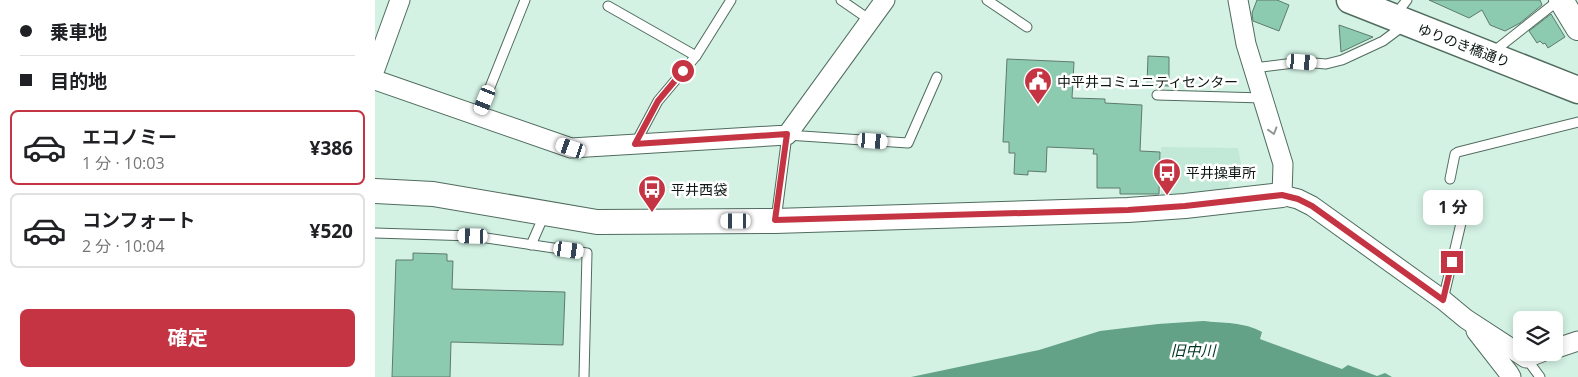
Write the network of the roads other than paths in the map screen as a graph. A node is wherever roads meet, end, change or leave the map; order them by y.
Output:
1 (400, 0) edge
2 (525, 0) edge
3 (731, 0) edge
4 (841, 0) edge
5 (885, 0) edge
6 (987, 0) edge
7 (1238, 0) edge
8 (1350, 0) edge
9 (1560, 0) edge
10 (608, 6) dead end
11 (1402, 13) edge
12 (870, 20) junction
13 (1027, 27) dead end
14 (1578, 28) edge
15 (1489, 55) junction
16 (696, 56) junction
17 (1254, 68) junction
18 (375, 69) edge
19 (937, 77) dead end
20 (375, 80) edge
21 (1578, 90) edge
22 (1157, 95) dead end
23 (1263, 98) junction
24 (478, 117) junction
25 (1578, 122) edge
26 (787, 134) junction
27 (635, 144) junction
28 (1450, 179) dead end
29 (375, 191) edge
30 (1282, 195) junction
31 (1465, 206) dead end
32 (545, 213) junction
33 (775, 220) junction
34 (375, 233) edge
35 (531, 245) junction
36 (1443, 300) junction
37 (1466, 319) junction
38 (1578, 341) edge
39 (1513, 344) edge
40 (1563, 346) edge
41 (1536, 361) edge
42 (584, 377) edge
43 (1511, 377) edge
44 (1540, 377) edge

1 - 18 street
2 - 24 lane
3 - 16 lane
4 - 12 lane
5 - 12 street
6 - 13 lane
7 - 17 street
8 - 11 main road, ゆりのき橋通り
9 - 14 street
9 - 15 lane
10 - 16 lane
11 - 15 main road, ゆりのき橋通り
11 - 17 lane
12 - 26 street
15 - 21 main road, ゆりのき橋通り
16 - 27 lane
17 - 23 street
19 - 26 lane
20 - 24 street
22 - 23 lane
23 -> 30 street
24 - 27 street
25 - 28 lane
26 - 27 street
26 - 33 lane
29 - 32 street
30 - 33 street
30 - 36 street
31 - 36 lane
32 - 33 street
32 - 35 lane
34 - 35 lane
35 - 42 lane
36 - 37 street
37 - 39 street
37 - 43 street
38 - 40 street
41 - 44 lane

